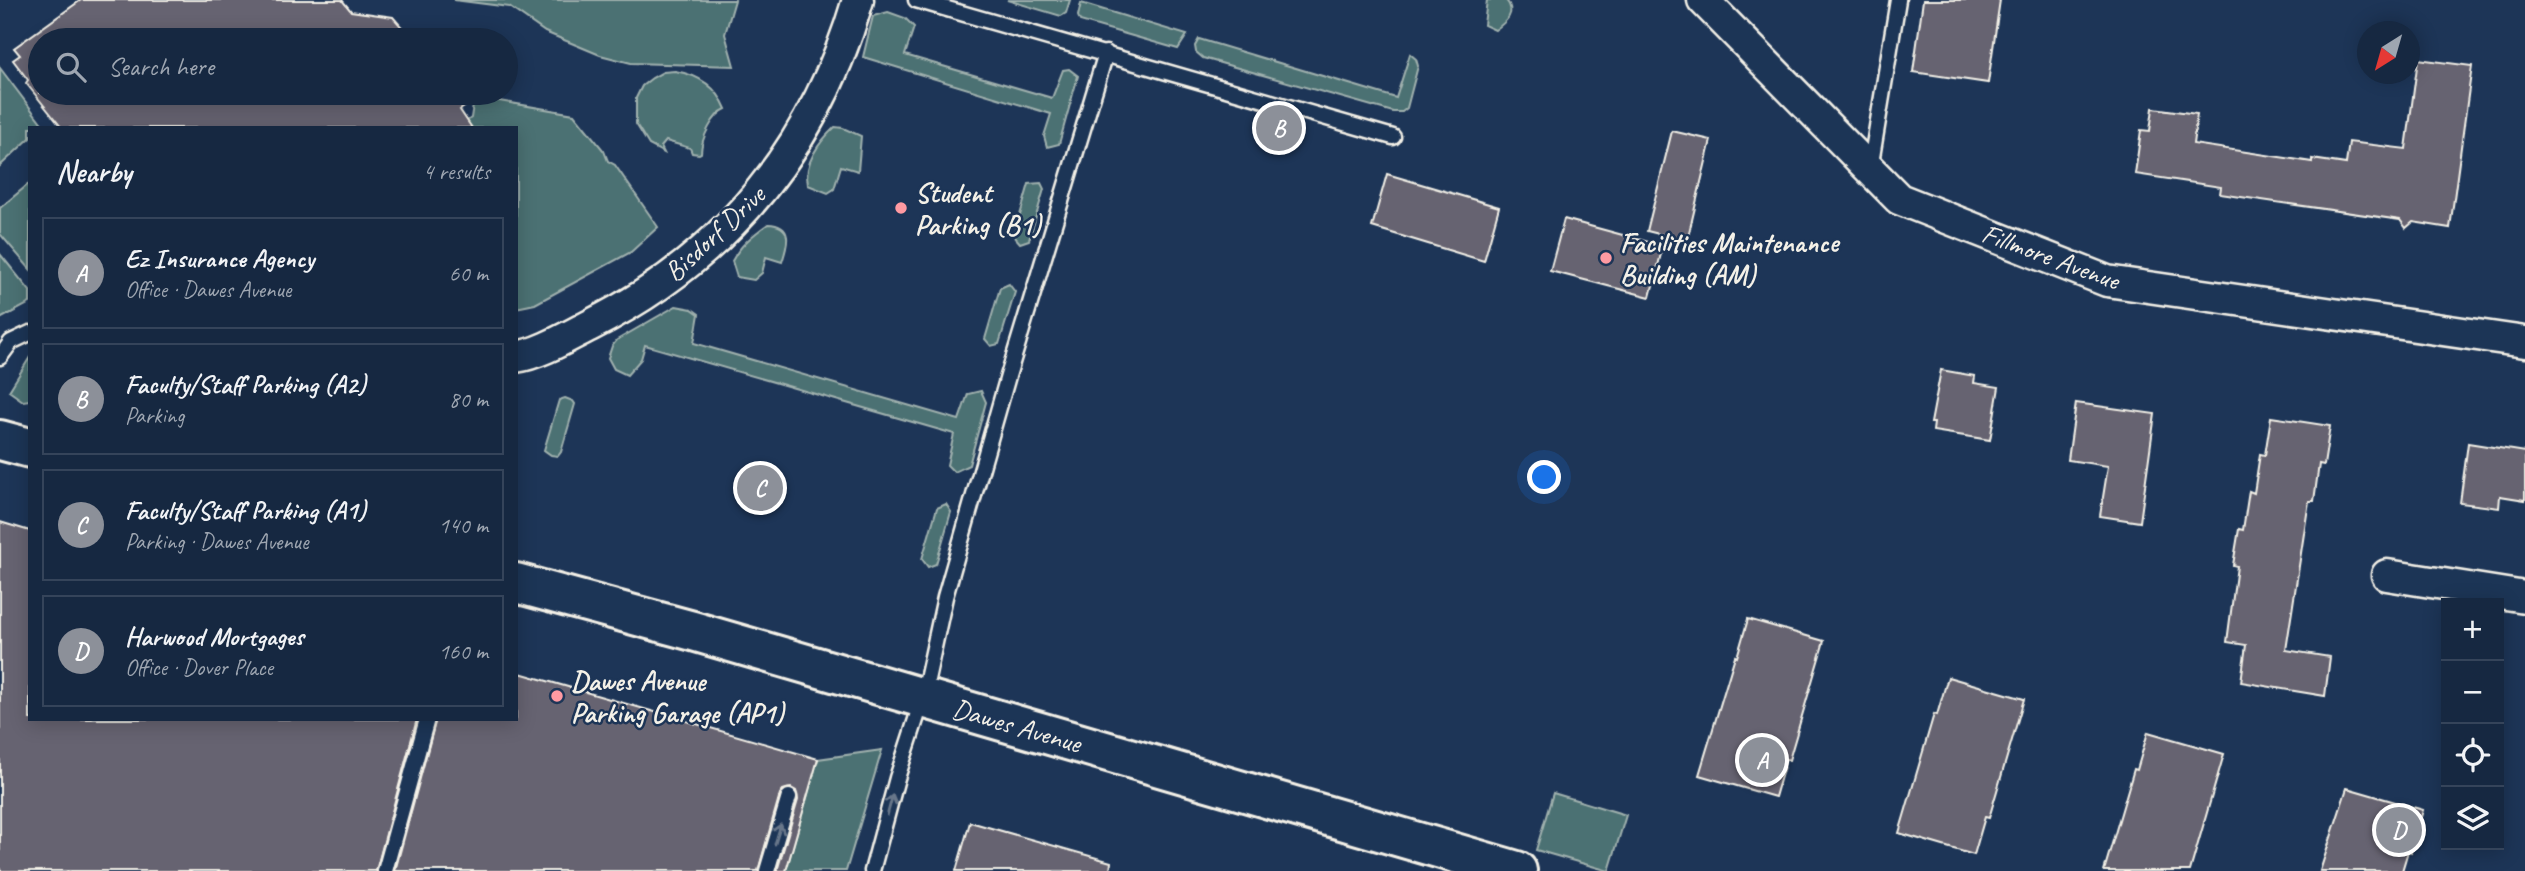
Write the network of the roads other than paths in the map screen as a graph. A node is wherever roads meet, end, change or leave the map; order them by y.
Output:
1 (858, 0) edge
2 (916, 0) edge
3 (1703, 0) edge
4 (1898, 0) edge
5 (1106, 53) junction
6 (1393, 137) dead end
7 (1870, 169) junction
8 (28, 334) edge
9 (2525, 342) edge
10 (0, 356) edge
11 (518, 356) edge
12 (0, 440) edge
13 (28, 447) edge
14 (2387, 575) dead end
15 (518, 584) edge
16 (2525, 597) edge
17 (923, 698) junction
18 (426, 721) edge
19 (789, 797) dead end
20 (385, 871) edge
21 (767, 871) edge
22 (872, 871) edge
23 (1517, 871) edge

1 - 11 street, Bisdorf Drive
2 - 5 lane
3 - 7 street, Fillmore Avenue
4 - 7 lane
5 - 6 lane
5 - 17 lane
7 - 9 street, Fillmore Avenue
8 - 10 lane
12 - 13 street
14 - 16 street
15 - 17 street, Dawes Avenue
22 -> 17 lane
17 - 23 street, Dawes Avenue
18 - 20 lane
21 -> 19 lane

